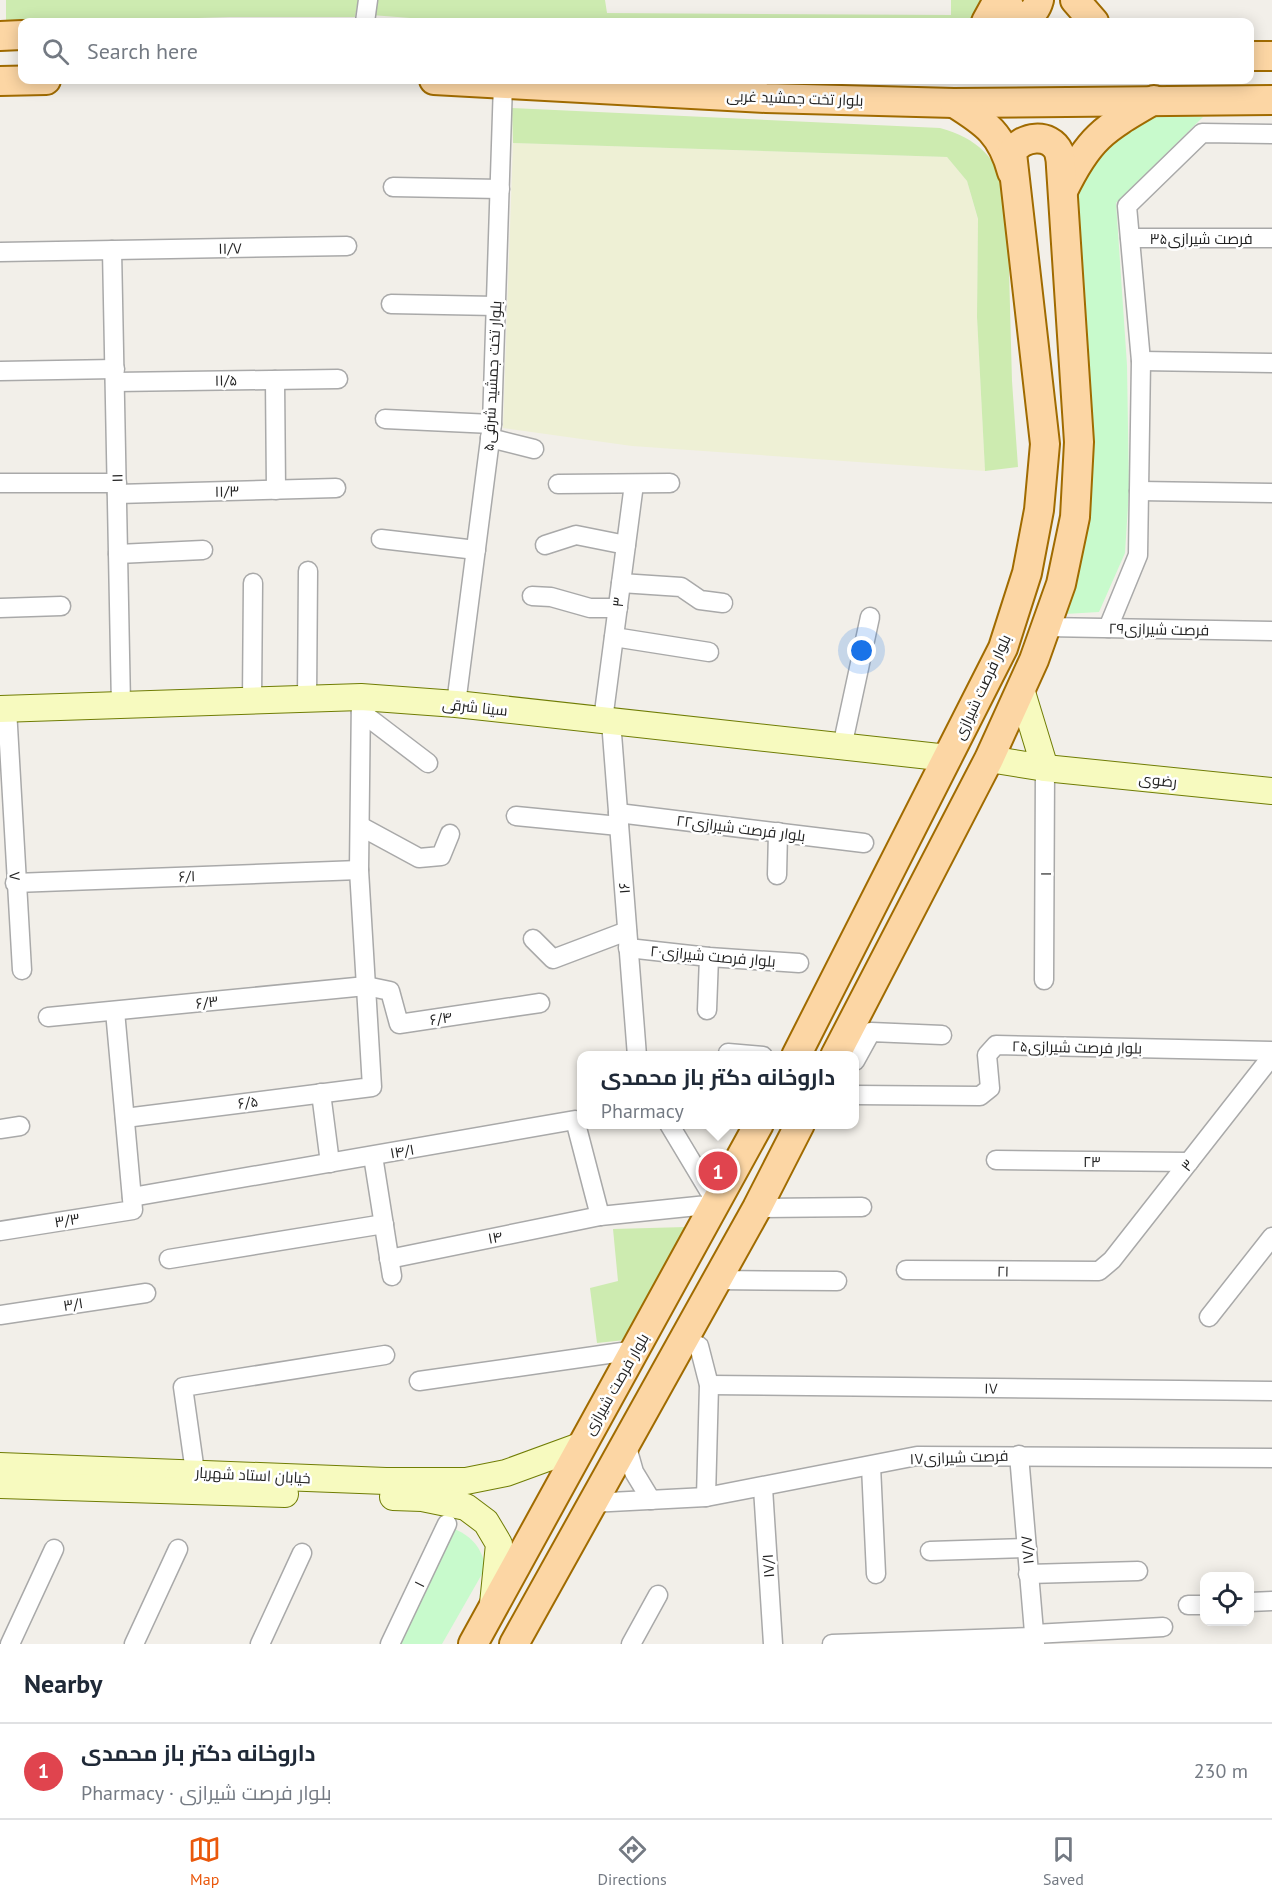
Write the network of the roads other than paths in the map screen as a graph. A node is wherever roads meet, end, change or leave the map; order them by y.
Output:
1 (368, 0) edge
2 (998, 0) edge
3 (1007, 0) edge
4 (1039, 0) edge
5 (1075, 0) edge
6 (366, 18) edge
7 (988, 18) edge
8 (1091, 18) edge
9 (18, 35) edge
10 (0, 36) edge
11 (1254, 56) edge
12 (1272, 56) edge
13 (0, 81) edge
14 (18, 81) edge
15 (503, 84) edge
16 (589, 84) edge
17 (1155, 99) junction
18 (1272, 100) edge
19 (954, 103) junction
20 (1272, 134) edge
21 (1014, 179) junction
22 (393, 187) dead end
23 (500, 189) junction
24 (1063, 191) junction
25 (1130, 238) junction
26 (1272, 238) edge
27 (347, 246) dead end
28 (112, 250) junction
29 (0, 252) edge
30 (391, 304) dead end
31 (496, 306) junction
32 (1141, 361) junction
33 (1272, 363) edge
34 (0, 371) edge
35 (115, 375) junction
36 (338, 379) dead end
37 (275, 380) junction
38 (385, 419) dead end
39 (491, 431) junction
40 (534, 449) dead end
41 (0, 483) edge
42 (670, 483) dead end
43 (558, 484) dead end
44 (634, 484) junction
45 (117, 488) junction
46 (336, 488) dead end
47 (276, 490) junction
48 (1139, 491) junction
49 (1272, 493) edge
50 (381, 539) dead end
51 (545, 545) dead end
52 (626, 545) junction
53 (203, 550) dead end
54 (476, 550) junction
55 (118, 554) junction
56 (308, 571) dead end
57 (253, 583) dead end
58 (621, 583) junction
59 (532, 596) dead end
60 (723, 603) dead end
61 (62, 606) dead end
62 (0, 608) edge
63 (618, 608) junction
64 (870, 617) dead end
65 (1046, 627) junction
66 (1108, 628) junction
67 (1272, 631) edge
68 (614, 637) junction
69 (709, 652) dead end
70 (1021, 689) junction
71 (307, 699) junction
72 (252, 701) junction
73 (456, 704) junction
74 (121, 705) junction
75 (361, 705) junction
76 (3, 709) edge
77 (607, 721) junction
78 (842, 747) junction
79 (948, 758) junction
80 (989, 759) junction
81 (428, 763) dead end
82 (1045, 768) junction
83 (1272, 791) edge
84 (516, 816) dead end
85 (619, 820) junction
86 (360, 826) junction
87 (778, 832) junction
88 (450, 834) dead end
89 (864, 843) dead end
90 (359, 870) junction
91 (777, 875) dead end
92 (15, 883) junction
93 (8, 907) edge
94 (533, 939) dead end
95 (628, 939) junction
96 (709, 957) junction
97 (799, 963) dead end
98 (22, 970) dead end
99 (1044, 980) dead end
100 (366, 986) junction
101 (540, 1003) dead end
102 (707, 1010) dead end
103 (115, 1011) junction
104 (48, 1017) dead end
105 (942, 1035) dead end
106 (852, 1046) edge
107 (637, 1051) edge
108 (799, 1051) edge
109 (1272, 1052) edge
110 (1272, 1056) edge
111 (321, 1093) junction
112 (859, 1095) edge
113 (125, 1118) junction
114 (20, 1126) dead end
115 (577, 1128) edge
116 (577, 1129) edge
117 (671, 1129) edge
118 (757, 1129) edge
119 (798, 1129) edge
120 (0, 1130) edge
121 (373, 1156) junction
122 (996, 1160) dead end
123 (1189, 1162) junction
124 (330, 1163) junction
125 (133, 1204) junction
126 (717, 1204) junction
127 (862, 1207) dead end
128 (757, 1208) junction
129 (600, 1216) junction
130 (384, 1224) junction
131 (0, 1231) edge
132 (1272, 1237) edge
133 (169, 1259) dead end
134 (906, 1270) dead end
135 (1099, 1271) joint
136 (716, 1280) junction
137 (837, 1281) dead end
138 (146, 1293) dead end
139 (0, 1315) edge
140 (1209, 1317) dead end
141 (699, 1346) dead end
142 (636, 1350) junction
143 (385, 1355) dead end
144 (419, 1381) dead end
145 (709, 1384) junction
146 (1272, 1391) edge
147 (625, 1440) junction
148 (580, 1446) junction
149 (1019, 1455) junction
150 (1272, 1458) edge
151 (871, 1466) junction
152 (0, 1467) edge
153 (195, 1472) junction
154 (0, 1485) edge
155 (763, 1488) junction
156 (706, 1497) junction
157 (651, 1500) junction
158 (591, 1503) junction
159 (447, 1524) dead end
160 (1026, 1548) junction
161 (178, 1549) dead end
162 (54, 1550) dead end
163 (930, 1551) dead end
164 (302, 1553) dead end
165 (1138, 1571) dead end
166 (876, 1574) dead end
167 (1028, 1574) junction
168 (658, 1595) dead end
169 (1272, 1601) edge
170 (1254, 1602) edge
171 (493, 1607) junction
172 (1163, 1627) dead end
173 (1034, 1638) edge
174 (860, 1643) edge
175 (10, 1644) edge
176 (134, 1644) edge
177 (260, 1644) edge
178 (390, 1644) edge
179 (472, 1644) edge
180 (514, 1644) edge
181 (631, 1644) edge
182 (773, 1644) edge
183 (832, 1644) edge

1 - 6 street
2 - 7 main road
3 - 4 main road
5 - 8 main road
9 - 10 main road
11 - 12 main road
13 - 14 main road
15 - 23 street, بلوار تخت جمشید شرقی۵
16 - 19 main road, بلوار تخت جمشید غربی
17 - 18 main road, بلوار تخت جمشید غربی
17 - 19 main road, بلوار تخت جمشید غربی
17 - 24 main road
19 - 21 main road
20 - 25 street
21 - 24 main road
21 - 79 main road, بلوار فرصت شیرازی
22 - 23 street
23 - 31 street, بلوار تخت جمشید شرقی۵
24 - 65 main road
25 - 26 street, فرصت شیرازی۳۵
25 - 32 street
27 - 28 street, ۱۱/۷
28 - 29 street, ۱۱/۷
28 - 35 street, ۱۱
30 - 31 street
31 - 39 street, بلوار تخت جمشید شرقی۵
32 - 33 street
32 - 48 street
34 - 35 street, ۱۱/۵
35 - 37 street, ۱۱/۵
35 - 45 street, ۱۱
36 - 37 street, ۱۱/۵
37 - 47 street
38 - 39 street
39 - 40 street
39 - 54 street, بلوار تخت جمشید شرقی۵
41 - 45 street, ۱۱/۳
42 - 44 street
43 - 44 street
44 - 52 street, ۳
45 - 47 street, ۱۱/۳
45 - 55 street, ۱۱
46 - 47 street, ۱۱/۳
48 - 49 street
48 - 66 street
50 - 54 street
51 - 52 street
52 - 58 street, ۳
53 - 55 street
54 - 73 street, بلوار تخت جمشید شرقی۵
55 - 74 street, ۱۱
56 - 71 street
57 - 72 street
58 - 60 street
58 - 63 street, ۳
59 - 63 street
61 - 62 street
63 - 68 street, ۳
64 - 78 street
65 - 66 street, فرصت شیرازی۲۹
65 - 70 main road
66 - 67 street, فرصت شیرازی۲۹
68 - 69 street
68 - 77 street, ۳
70 - 80 main road
70 - 82 street
71 - 72 street, سینا شرقی
71 - 75 street, سینا شرقی
72 - 74 street, سینا شرقی
73 - 75 street, سینا شرقی
73 - 77 street, سینا شرقی
74 - 76 street, سینا شرقی
75 - 81 street
75 - 86 street
76 - 92 street, ۸
77 - 78 street, سینا شرقی
77 - 85 street, ۱۶
78 - 79 street, سینا شرقی
79 - 108 main road, بلوار فرصت شیرازی
80 - 82 street, رضوی
80 - 106 main road
82 - 83 street, رضوی
82 - 99 street, ۱
84 - 85 street, بلوار فرصت شیرازی۲۲
85 - 87 street, بلوار فرصت شیرازی۲۲
85 - 95 street, ۱۶
86 - 88 street
86 - 90 street
87 - 89 street, بلوار فرصت شیرازی۲۲
87 - 91 street
90 - 92 street, ۶/۱
90 - 100 street
92 - 93 street, ۸
93 - 98 street, ۸
94 - 95 street
95 - 96 street, بلوار فرصت شیرازی۲۰
95 - 107 street, ۱۶
96 - 97 street, بلوار فرصت شیرازی۲۰
96 - 102 street
100 - 101 street, ۶/۴
100 - 103 street, ۶/۳
100 - 111 street, ۶/۵
103 - 104 street, ۶/۳
103 - 113 street
105 - 106 street
109 - 112 street, بلوار فرصت شیرازی۲۵
110 - 123 street, ۳
111 - 113 street, ۶/۵
111 - 124 street
113 - 125 street
114 - 120 street
115 - 121 street, ۱۴/۱
116 - 129 street, ۱۴/۱
117 - 126 street
118 - 126 main road, بلوار فرصت شیرازی
119 - 128 main road
121 - 124 street, ۱۴/۱
121 - 130 street
122 - 123 street, ۲۳
123 - 135 street, ۳
124 - 125 street, ۱۴/۱
125 - 131 street, ۳/۳
126 - 129 street, ۱۴
126 - 142 main road, بلوار فرصت شیرازی
127 - 128 street
128 - 136 main road
129 - 130 street, ۱۴
130 - 133 street
132 - 140 street
134 - 135 street, ۲۱
136 - 137 street
136 - 147 main road
138 - 139 street, ۳/۱
141 - 145 street
142 - 144 street
142 - 148 main road, بلوار فرصت شیرازی
143 - 153 street
145 - 146 street, ۱۷
145 - 156 street
147 - 157 street
147 - 158 main road
148 - 153 street, خیابان استاد شهریار
148 - 171 main road, بلوار فرصت شیرازی
149 - 150 street, ۱۷فرصت شیرازی
149 - 151 street, ۱۷فرصت شیرازی
149 - 160 street, ۱۷/۷
151 - 155 street, ۱۷فرصت شیرازی
151 - 166 street
152 - 153 street, خیابان استاد شهریار
154 - 171 street, خیابان استاد شهریار
155 - 156 street, ۱۷فرصت شیرازی
155 - 182 street, ۱۷/۱
156 - 157 street, ۱۷فرصت شیرازی
157 - 158 street, ۱۷فرصت شیرازی
158 - 180 main road
159 - 178 street, ۱
160 - 163 street
160 - 167 street, ۱۷/۷
161 - 176 street
162 - 175 street
164 - 177 street
165 - 167 street
167 - 173 street, ۱۷/۷
168 - 181 street
169 - 170 street
171 - 179 main road, بلوار فرصت شیرازی
172 - 173 street
173 - 174 street
174 - 183 street

